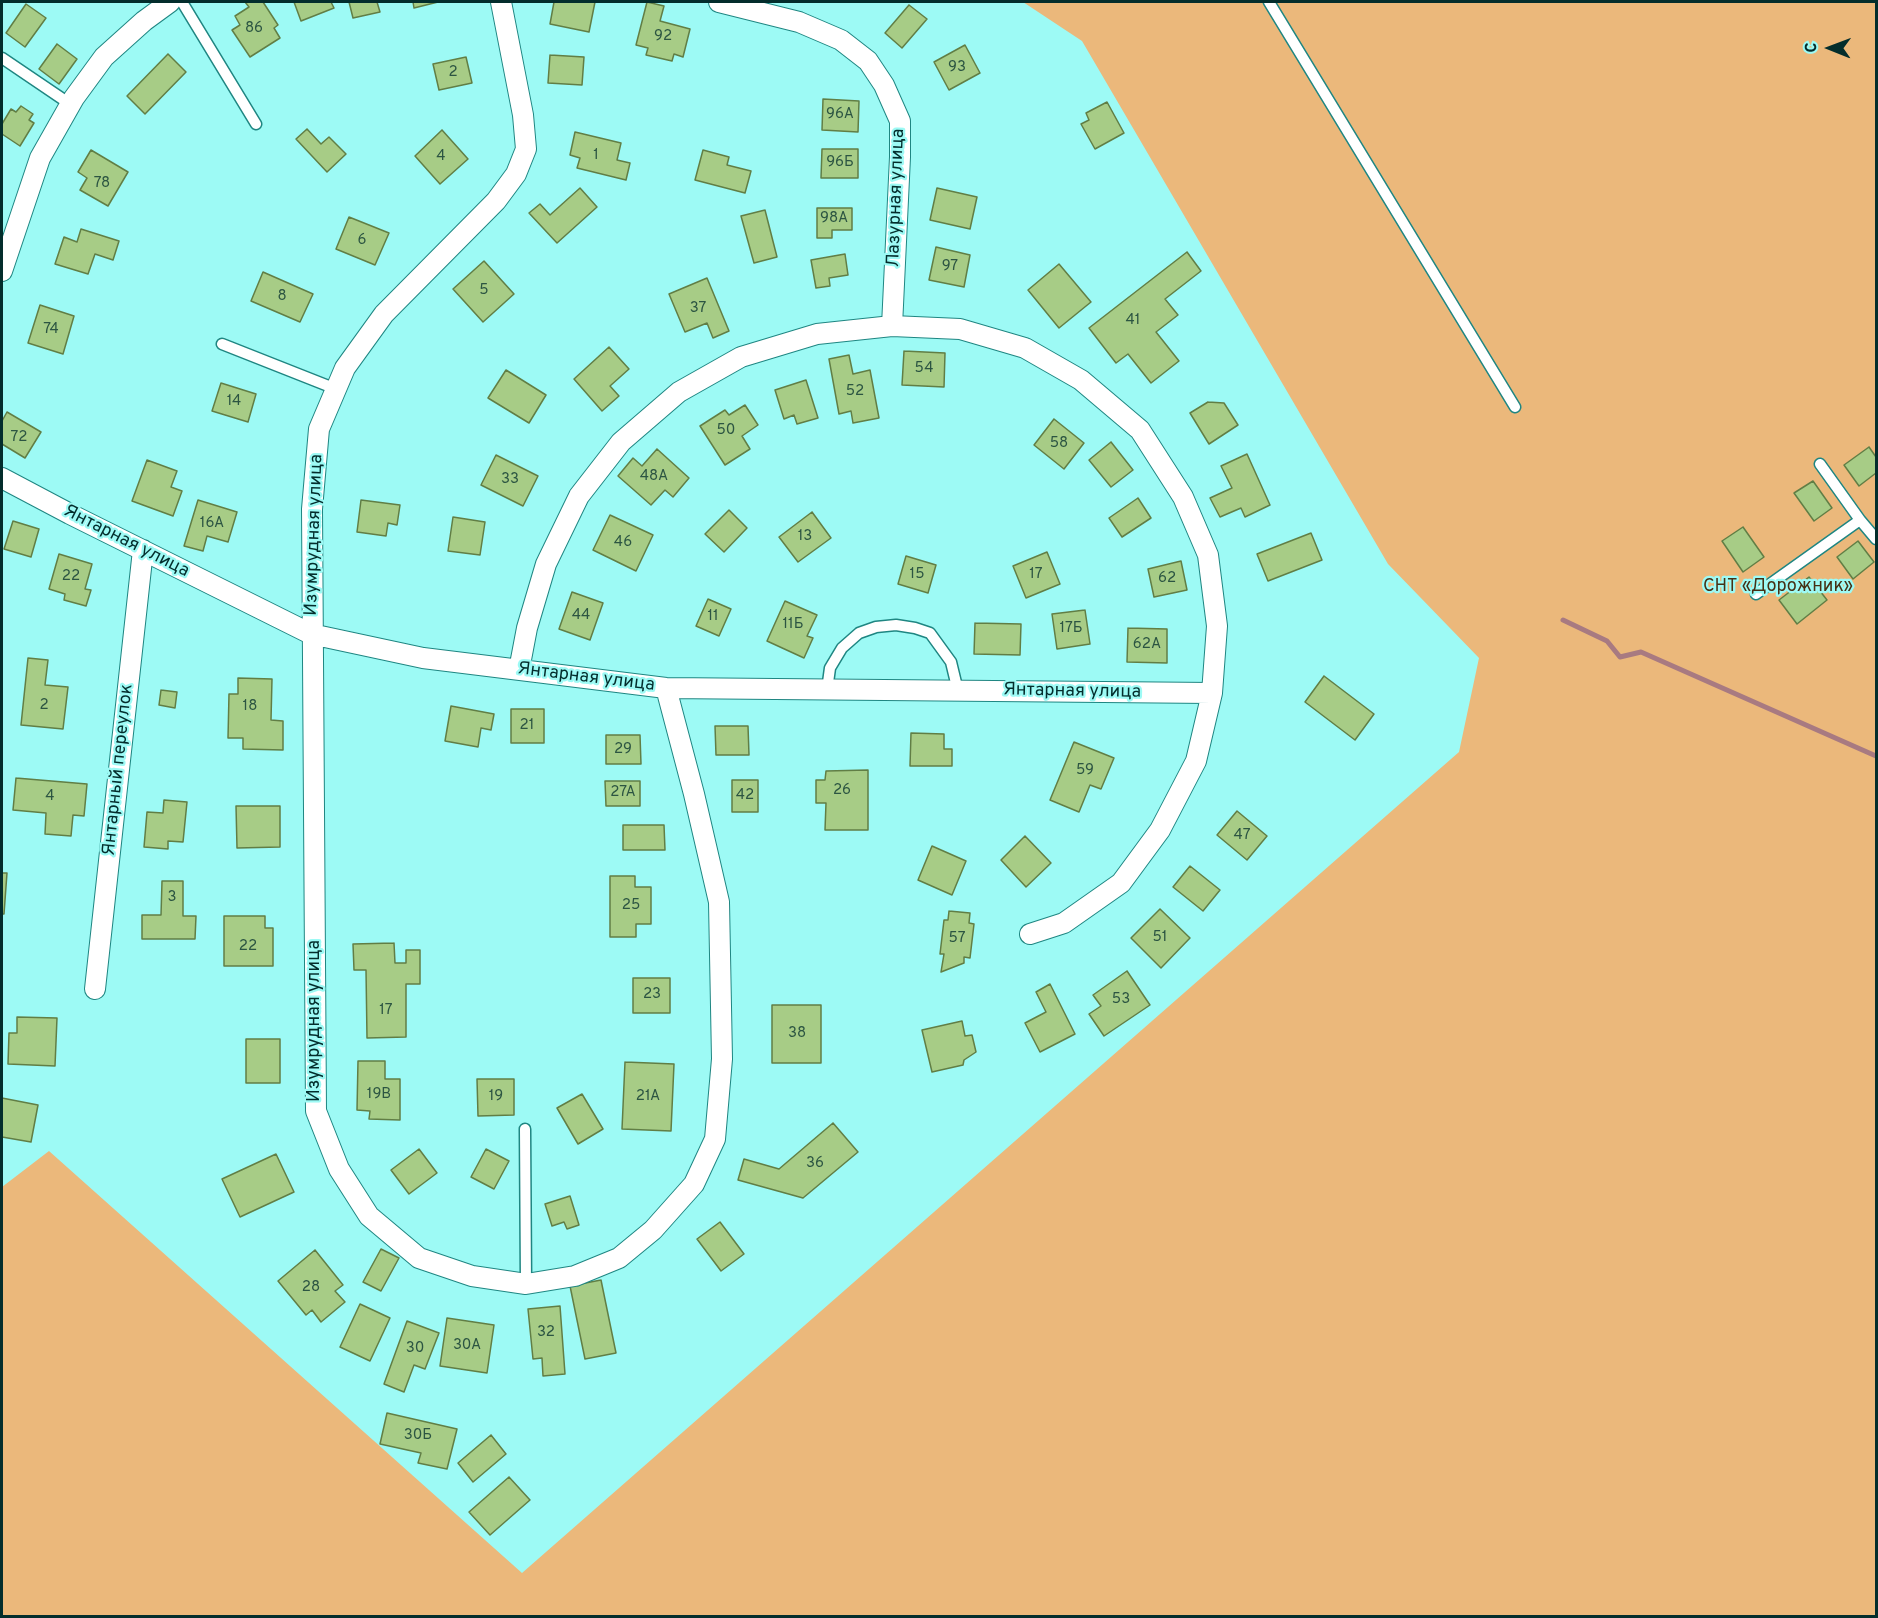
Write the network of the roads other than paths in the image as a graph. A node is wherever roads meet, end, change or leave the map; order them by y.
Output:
1 (170, 2) edge
2 (182, 2) edge
3 (501, 2) edge
4 (719, 2) edge
5 (1269, 2) edge
6 (2, 58) edge
7 (70, 104) junction
8 (256, 124) dead end
9 (2, 271) edge
10 (892, 326) junction
11 (222, 344) dead end
12 (336, 389) junction
13 (1515, 407) dead end
14 (1820, 464) dead end
15 (2, 478) edge
16 (1860, 520) junction
17 (1876, 539) edge
18 (143, 550) junction
19 (1756, 594) dead end
20 (311, 634) junction
21 (519, 670) junction
22 (666, 688) junction
23 (827, 690) junction
24 (958, 691) junction
25 (1212, 693) junction
26 (1030, 934) dead end
27 (95, 989) dead end
28 (525, 1130) dead end
29 (526, 1284) junction

1 - 7 street
2 - 8 lane
3 - 12 street, Изумрудная улица
4 - 10 street, Лазурная улица
5 - 13 lane
6 - 7 lane
7 - 9 street
10 - 21 street
10 - 25 street
11 - 12 lane
12 - 20 street, Изумрудная улица
14 - 16 lane
15 - 18 street, Янтарная улица
16 - 17 lane
16 - 19 lane
18 - 20 street, Янтарная улица
18 - 27 street, Янтарный переулок
20 - 21 street, Янтарная улица
20 - 29 street, Изумрудная улица
21 - 22 street, Янтарная улица
22 - 23 street, Янтарная улица
22 - 29 street, Изумрудная улица
23 - 24 street, Янтарная улица
23 - 24 lane
24 - 25 street, Янтарная улица
25 - 26 street
28 - 29 lane

